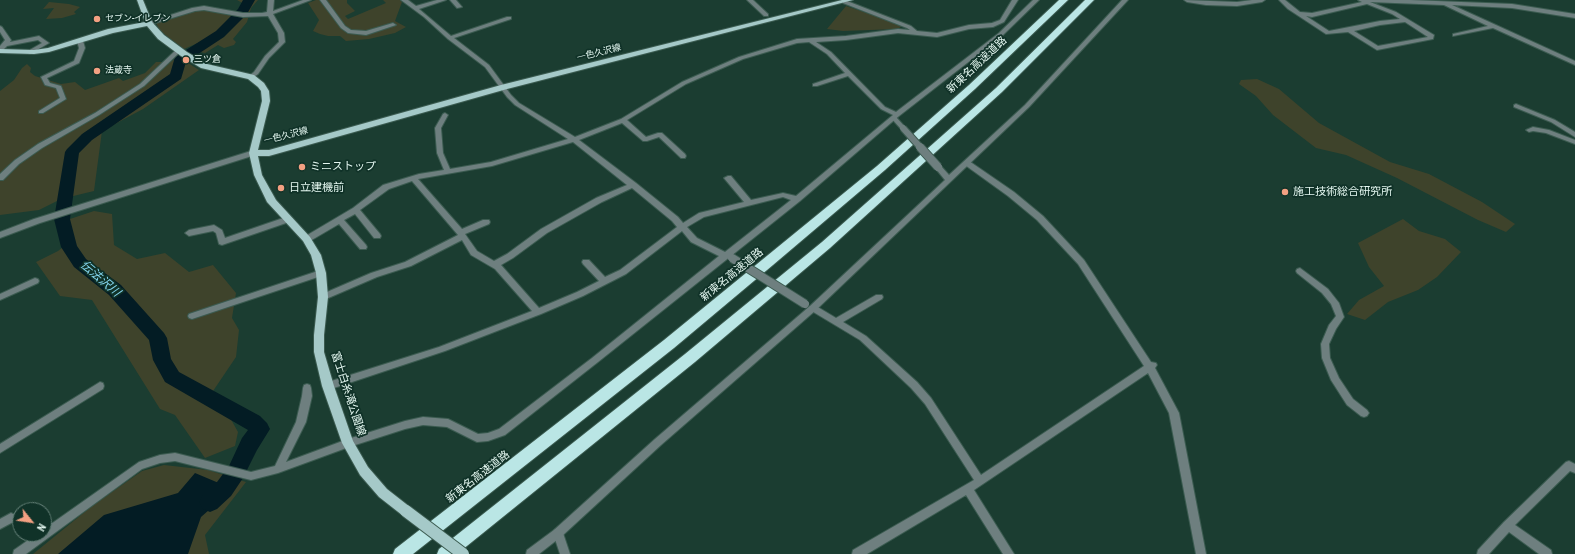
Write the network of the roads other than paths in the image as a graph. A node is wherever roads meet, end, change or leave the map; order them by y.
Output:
1 (140, 0) edge
2 (271, 0) edge
3 (308, 0) edge
4 (322, 0) edge
5 (404, 0) edge
6 (443, 0) edge
7 (453, 0) edge
8 (750, 0) edge
9 (826, 0) edge
10 (1015, 0) edge
11 (1036, 0) edge
12 (1063, 0) edge
13 (1090, 0) edge
14 (1125, 0) edge
15 (1186, 0) edge
16 (1261, 0) edge
17 (1282, 0) edge
18 (847, 1) edge
19 (1366, 1) edge
20 (1418, 1) edge
21 (1442, 2) junction
22 (459, 7) dead end
23 (415, 8) junction
24 (270, 14) junction
25 (1300, 14) junction
26 (766, 15) junction
27 (1575, 16) edge
28 (509, 18) dead end
29 (1406, 20) junction
30 (149, 23) junction
31 (393, 25) dead end
32 (1494, 26) junction
33 (0, 28) edge
34 (1349, 30) junction
35 (916, 33) junction
36 (1455, 35) dead end
37 (450, 38) junction
38 (810, 40) junction
39 (80, 41) junction
40 (6, 44) junction
41 (0, 51) edge
42 (30, 52) junction
43 (185, 54) junction
44 (1575, 63) edge
45 (849, 74) junction
46 (251, 76) junction
47 (502, 84) junction
48 (815, 85) dead end
49 (1516, 106) dead end
50 (42, 112) dead end
51 (445, 115) dead end
52 (895, 117) junction
53 (623, 120) junction
54 (1528, 130) dead end
55 (1575, 135) edge
56 (575, 140) junction
57 (1575, 142) edge
58 (253, 153) junction
59 (683, 156) dead end
60 (967, 163) junction
61 (448, 171) junction
62 (0, 178) edge
63 (413, 178) junction
64 (728, 178) dead end
65 (949, 180) junction
66 (632, 185) junction
67 (797, 199) junction
68 (749, 203) junction
69 (356, 210) junction
70 (289, 220) junction
71 (340, 220) junction
72 (486, 222) dead end
73 (682, 227) junction
74 (189, 233) dead end
75 (462, 234) junction
76 (0, 235) edge
77 (377, 236) dead end
78 (307, 239) junction
79 (363, 247) dead end
80 (728, 257) junction
81 (586, 262) dead end
82 (494, 265) junction
83 (1300, 271) dead end
84 (321, 273) junction
85 (35, 281) dead end
86 (605, 282) junction
87 (0, 297) edge
88 (323, 297) junction
89 (879, 297) dead end
90 (809, 306) junction
91 (538, 312) junction
92 (192, 316) dead end
93 (836, 322) junction
94 (1152, 366) junction
95 (100, 386) dead end
96 (328, 386) junction
97 (306, 388) dead end
98 (1364, 413) dead end
99 (348, 443) junction
100 (0, 449) edge
101 (278, 469) junction
102 (1575, 470) edge
103 (980, 481) junction
104 (967, 488) junction
105 (11, 518) dead end
106 (0, 524) edge
107 (1508, 525) junction
108 (558, 533) junction
109 (18, 554) edge
110 (401, 554) edge
111 (445, 554) edge
112 (463, 554) edge
113 (531, 554) edge
114 (565, 554) edge
115 (857, 554) edge
116 (1009, 554) edge
117 (1201, 554) edge
118 (1482, 554) edge
119 (1547, 554) edge

1 - 30 main road
2 - 24 street
3 - 24 street
4 - 31 street
5 - 23 street
6 - 23 street
7 - 22 street
8 - 26 street
9 - 26 main road, 一色久沢線
10 - 35 street
11 - 52 street
12 - 110 highway, 新東名高速道路
13 - 111 highway
14 - 60 street
15 - 16 street
17 - 25 street
18 - 35 street
18 - 47 main road, 一色久沢線
19 - 20 street
19 - 25 street
19 - 29 street
20 - 21 street
21 - 27 street
21 - 32 street
23 - 37 street
24 - 30 street
24 - 46 street
25 - 34 street
26 - 47 main road, 一色久沢線
28 - 37 street
29 - 34 street
29 - 34 street
30 - 39 main road
30 - 43 main road
32 - 36 street
32 - 44 street
33 - 40 street
35 - 38 street
37 - 47 street
38 - 45 street
38 - 53 street
39 - 42 main road
39 - 50 street
40 - 41 street
40 - 42 street
41 - 42 main road
43 - 46 main road
43 - 62 street
45 - 48 street
45 - 52 street
46 - 58 main road, 富士白糸滝公園線
47 - 56 street
47 - 58 main road, 一色久沢線
49 - 55 street
51 - 61 street
52 - 65 street, bridge
52 - 67 street
53 - 56 street
53 - 59 street
54 - 57 street
56 - 61 street
56 - 66 street
58 - 70 main road, 富士白糸滝公園線
58 - 76 street
60 - 65 street
60 - 94 street
61 - 63 street
63 - 69 street
63 - 75 street
64 - 68 street
65 - 90 street
66 - 73 street
66 - 82 street
67 - 68 street
67 - 80 street
68 - 73 street
69 - 71 street
69 - 77 street
70 - 74 street
70 - 78 main road, 富士白糸滝公園線
71 - 78 street
71 - 79 street
72 - 75 street
73 - 80 street
73 - 86 street
75 - 82 street
75 - 88 street
78 - 84 main road, 富士白糸滝公園線
80 - 90 street, bridge
80 - 99 street
81 - 86 street
82 - 91 street
83 - 98 street
84 - 88 main road, 富士白糸滝公園線
84 - 92 street
85 - 87 street
86 - 91 street
88 - 96 main road, 富士白糸滝公園線
89 - 93 street
90 - 93 street
90 - 108 street
91 - 96 street
93 - 103 street
94 - 103 street
94 - 117 street
95 - 100 street
96 - 99 main road, 富士白糸滝公園線
97 - 101 street
99 - 101 street
99 - 112 main road, 富士白糸滝公園線, bridge
101 - 109 street
102 - 107 street
103 - 104 street
104 - 115 street
104 - 116 street
105 - 106 street
107 - 118 street
107 - 119 street
108 - 113 street
108 - 114 street

